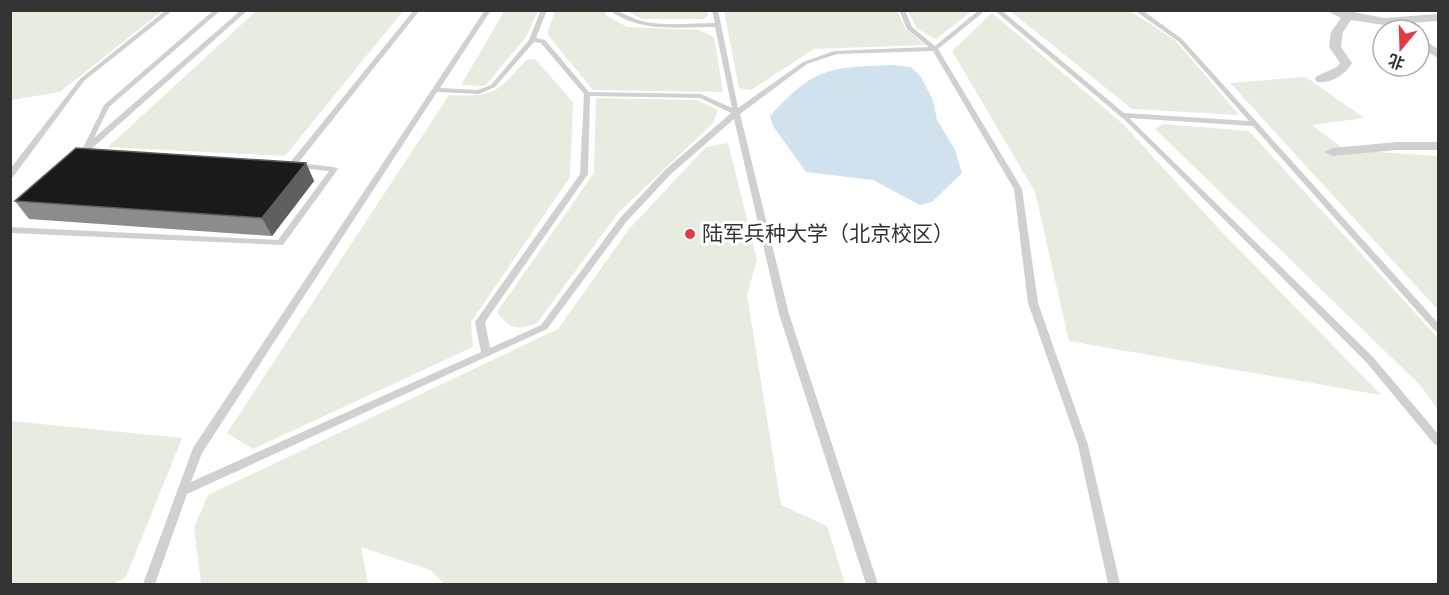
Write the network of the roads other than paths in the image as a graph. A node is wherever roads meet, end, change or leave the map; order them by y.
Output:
1 (170, 10) edge
2 (218, 10) edge
3 (244, 10) edge
4 (417, 10) edge
5 (488, 10) edge
6 (544, 10) edge
7 (612, 10) edge
8 (715, 10) edge
9 (902, 10) edge
10 (983, 10) edge
11 (997, 10) edge
12 (1137, 10) edge
13 (1330, 10) edge
14 (1348, 17) junction
15 (1371, 23) edge
16 (718, 25) junction
17 (532, 40) junction
18 (935, 49) junction
19 (1322, 79) dead end
20 (436, 90) junction
21 (587, 94) junction
22 (736, 113) junction
23 (1122, 115) junction
24 (1255, 124) junction
25 (1438, 146) edge
26 (83, 152) junction
27 (1332, 152) dead end
28 (95, 153) edge
29 (280, 164) edge
30 (292, 165) junction
31 (10, 175) edge
32 (10, 230) edge
33 (1438, 329) edge
34 (486, 354) junction
35 (1438, 441) edge
36 (183, 491) junction
37 (148, 584) edge
38 (872, 585) edge
39 (1114, 585) edge

1 - 31 lane
2 - 26 lane
3 - 26 lane
4 - 30 lane
5 - 20 lane
6 - 17 lane
7 - 16 lane
8 - 16 lane
9 - 18 lane
10 - 18 lane
11 - 23 lane
12 - 24 lane
13 - 14 street
14 - 15 street
14 - 19 street
16 - 22 lane
17 - 20 lane
17 - 21 lane
18 - 22 lane
18 - 39 lane
20 - 36 lane
21 - 22 lane
21 - 34 lane
22 - 34 lane
22 - 38 lane
23 - 24 lane
23 - 35 lane
24 - 33 lane
25 - 27 street
26 - 28 lane
29 - 30 lane
30 - 32 lane
34 - 36 lane
36 - 37 lane

